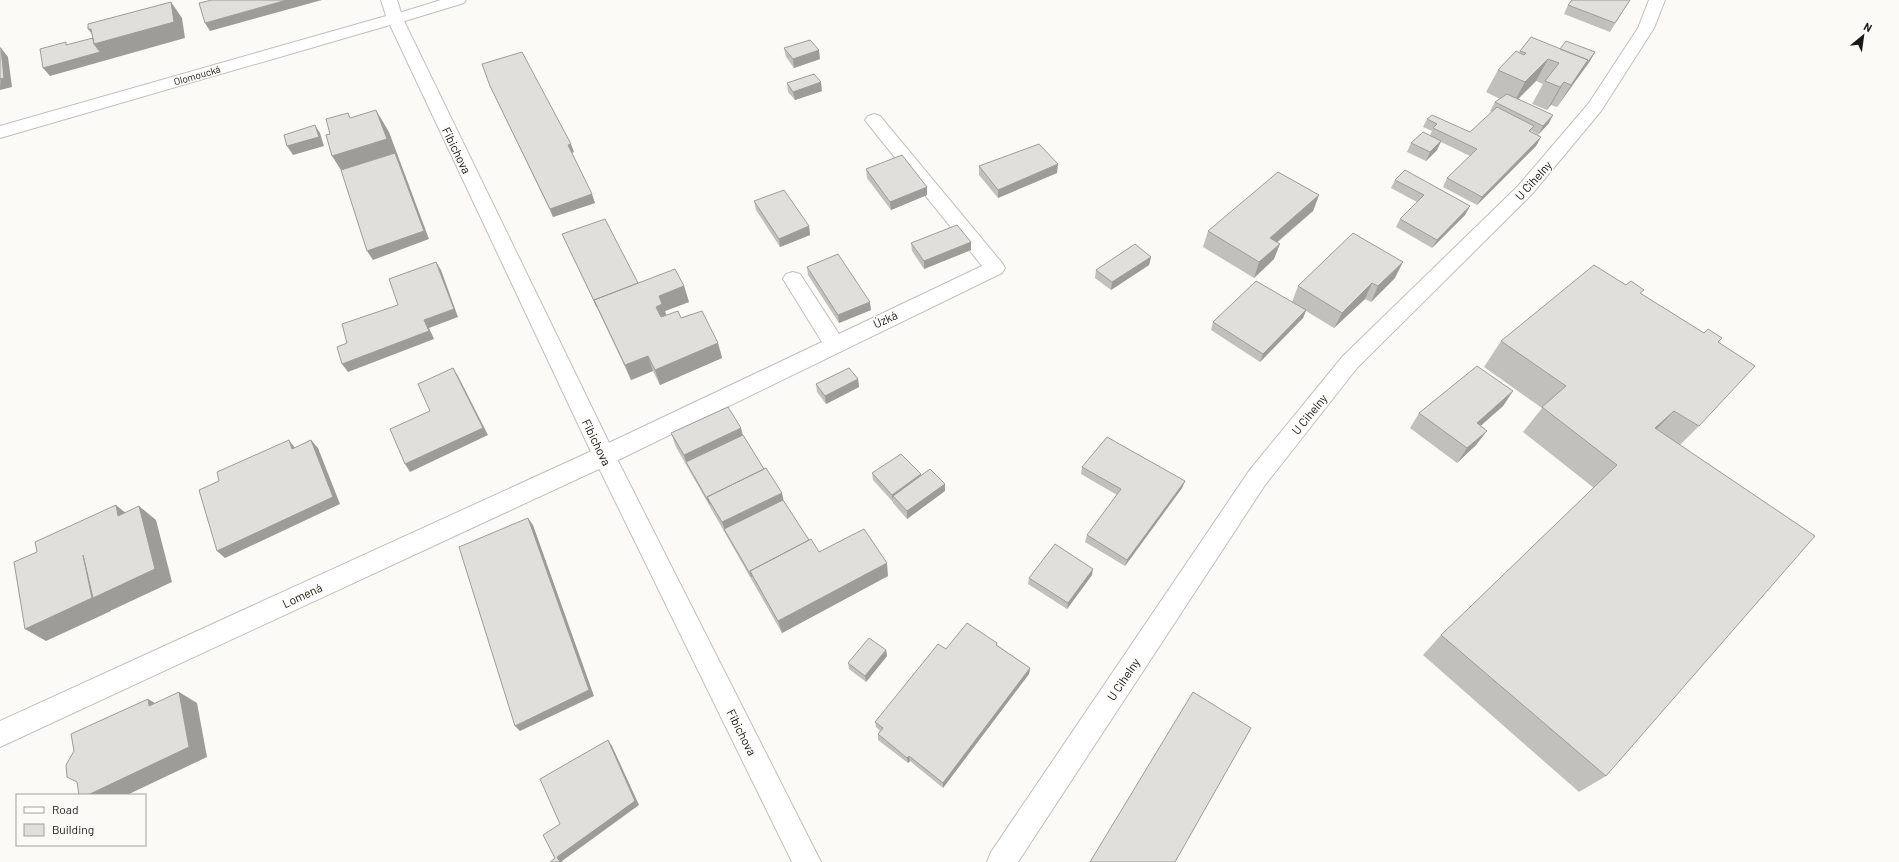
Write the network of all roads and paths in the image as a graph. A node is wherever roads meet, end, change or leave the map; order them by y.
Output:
1 (458, 0) edge
2 (1657, 0) edge
3 (392, 9) edge
4 (874, 120) dead end
5 (0, 132) edge
6 (793, 278) dead end
7 (834, 343) junction
8 (604, 456) junction
9 (0, 734) edge
10 (807, 862) edge
11 (1001, 862) edge

1 - 3 street, Olomoucká
2 - 11 street, U Cihelny
3 - 5 street, Olomoucká
3 - 8 street, Fibichova
4 - 7 street, Úzká
6 - 7 street
7 - 8 street, Úzká
8 - 9 street, Lomená
8 - 10 street, Fibichova

